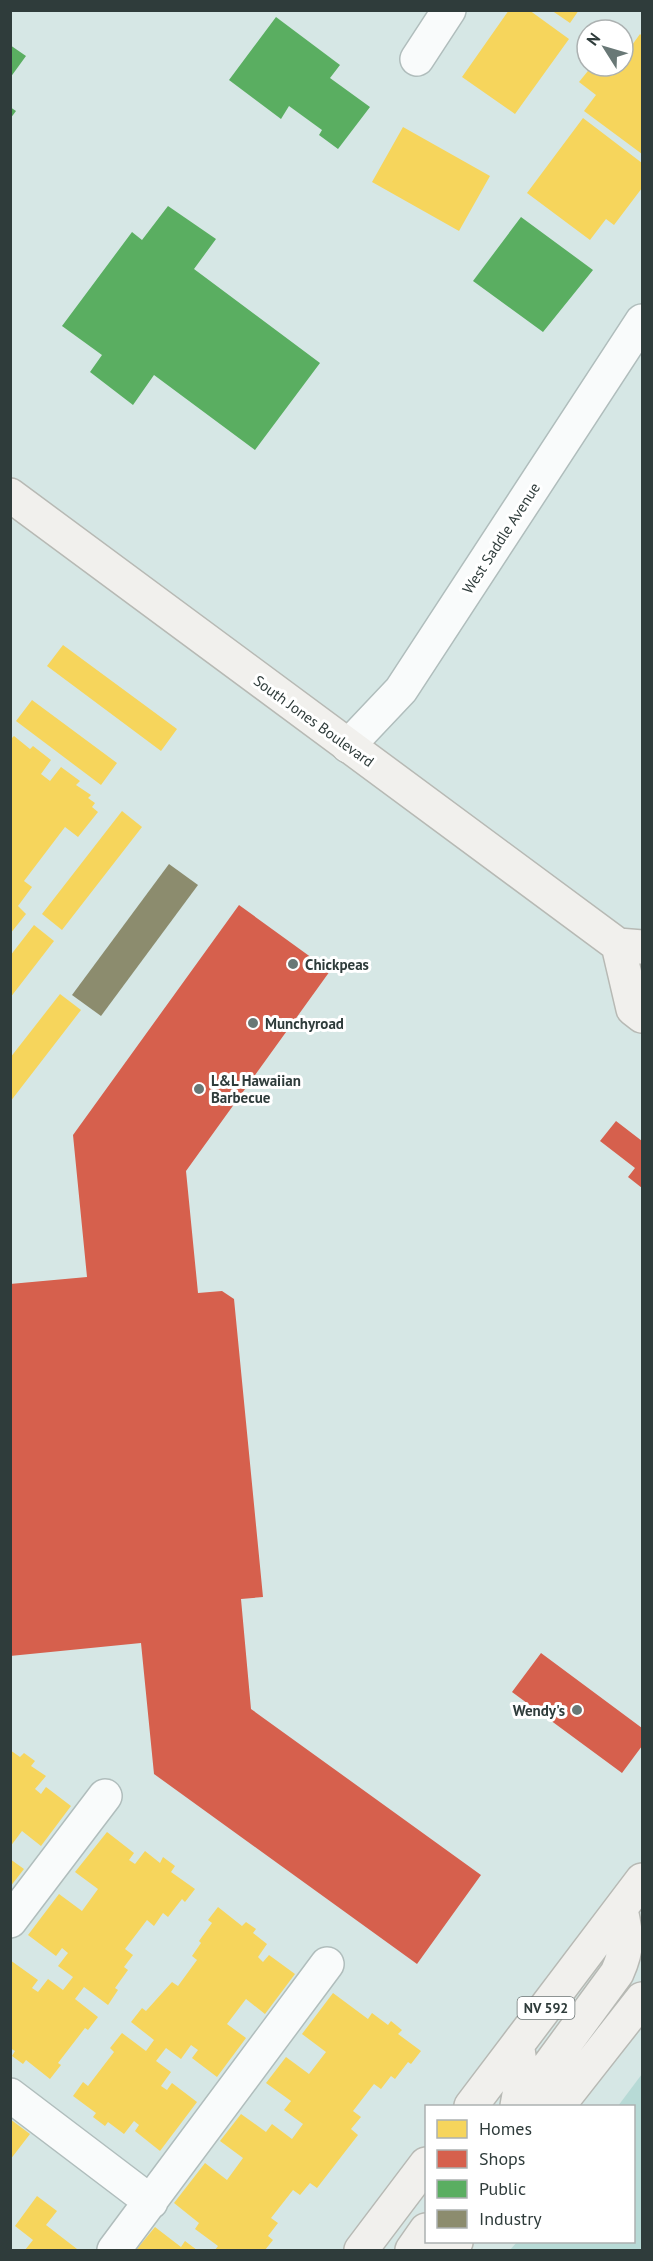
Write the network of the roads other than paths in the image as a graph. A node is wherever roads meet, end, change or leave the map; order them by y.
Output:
1 (449, 10) edge
2 (417, 59) dead end
3 (642, 321) edge
4 (10, 495) edge
5 (348, 746) junction
6 (630, 946) edge
7 (642, 1016) edge
8 (105, 1796) dead end
9 (642, 1880) edge
10 (621, 1909) junction
11 (10, 1921) edge
12 (327, 1964) dead end
13 (642, 1999) edge
14 (517, 2045) junction
15 (10, 2095) edge
16 (472, 2105) edge
17 (517, 2105) edge
18 (552, 2105) edge
19 (559, 2105) edge
20 (425, 2165) edge
21 (151, 2202) junction
22 (425, 2231) edge
23 (114, 2250) edge
24 (361, 2250) edge
25 (412, 2250) edge

1 - 2 street
3 - 5 street, West Saddle Avenue
4 - 5 main road, South Jones Boulevard
5 - 6 main road, South Jones Boulevard
6 - 7 main road, South Jones Boulevard
8 - 11 street
9 - 10 main road, NV 592
10 - 14 main road, NV 592
10 - 18 main road
12 - 21 street
13 - 19 main road
14 - 16 main road, NV 592
14 - 17 main road
15 - 21 street
20 - 24 main road
21 - 23 street
22 - 25 main road

